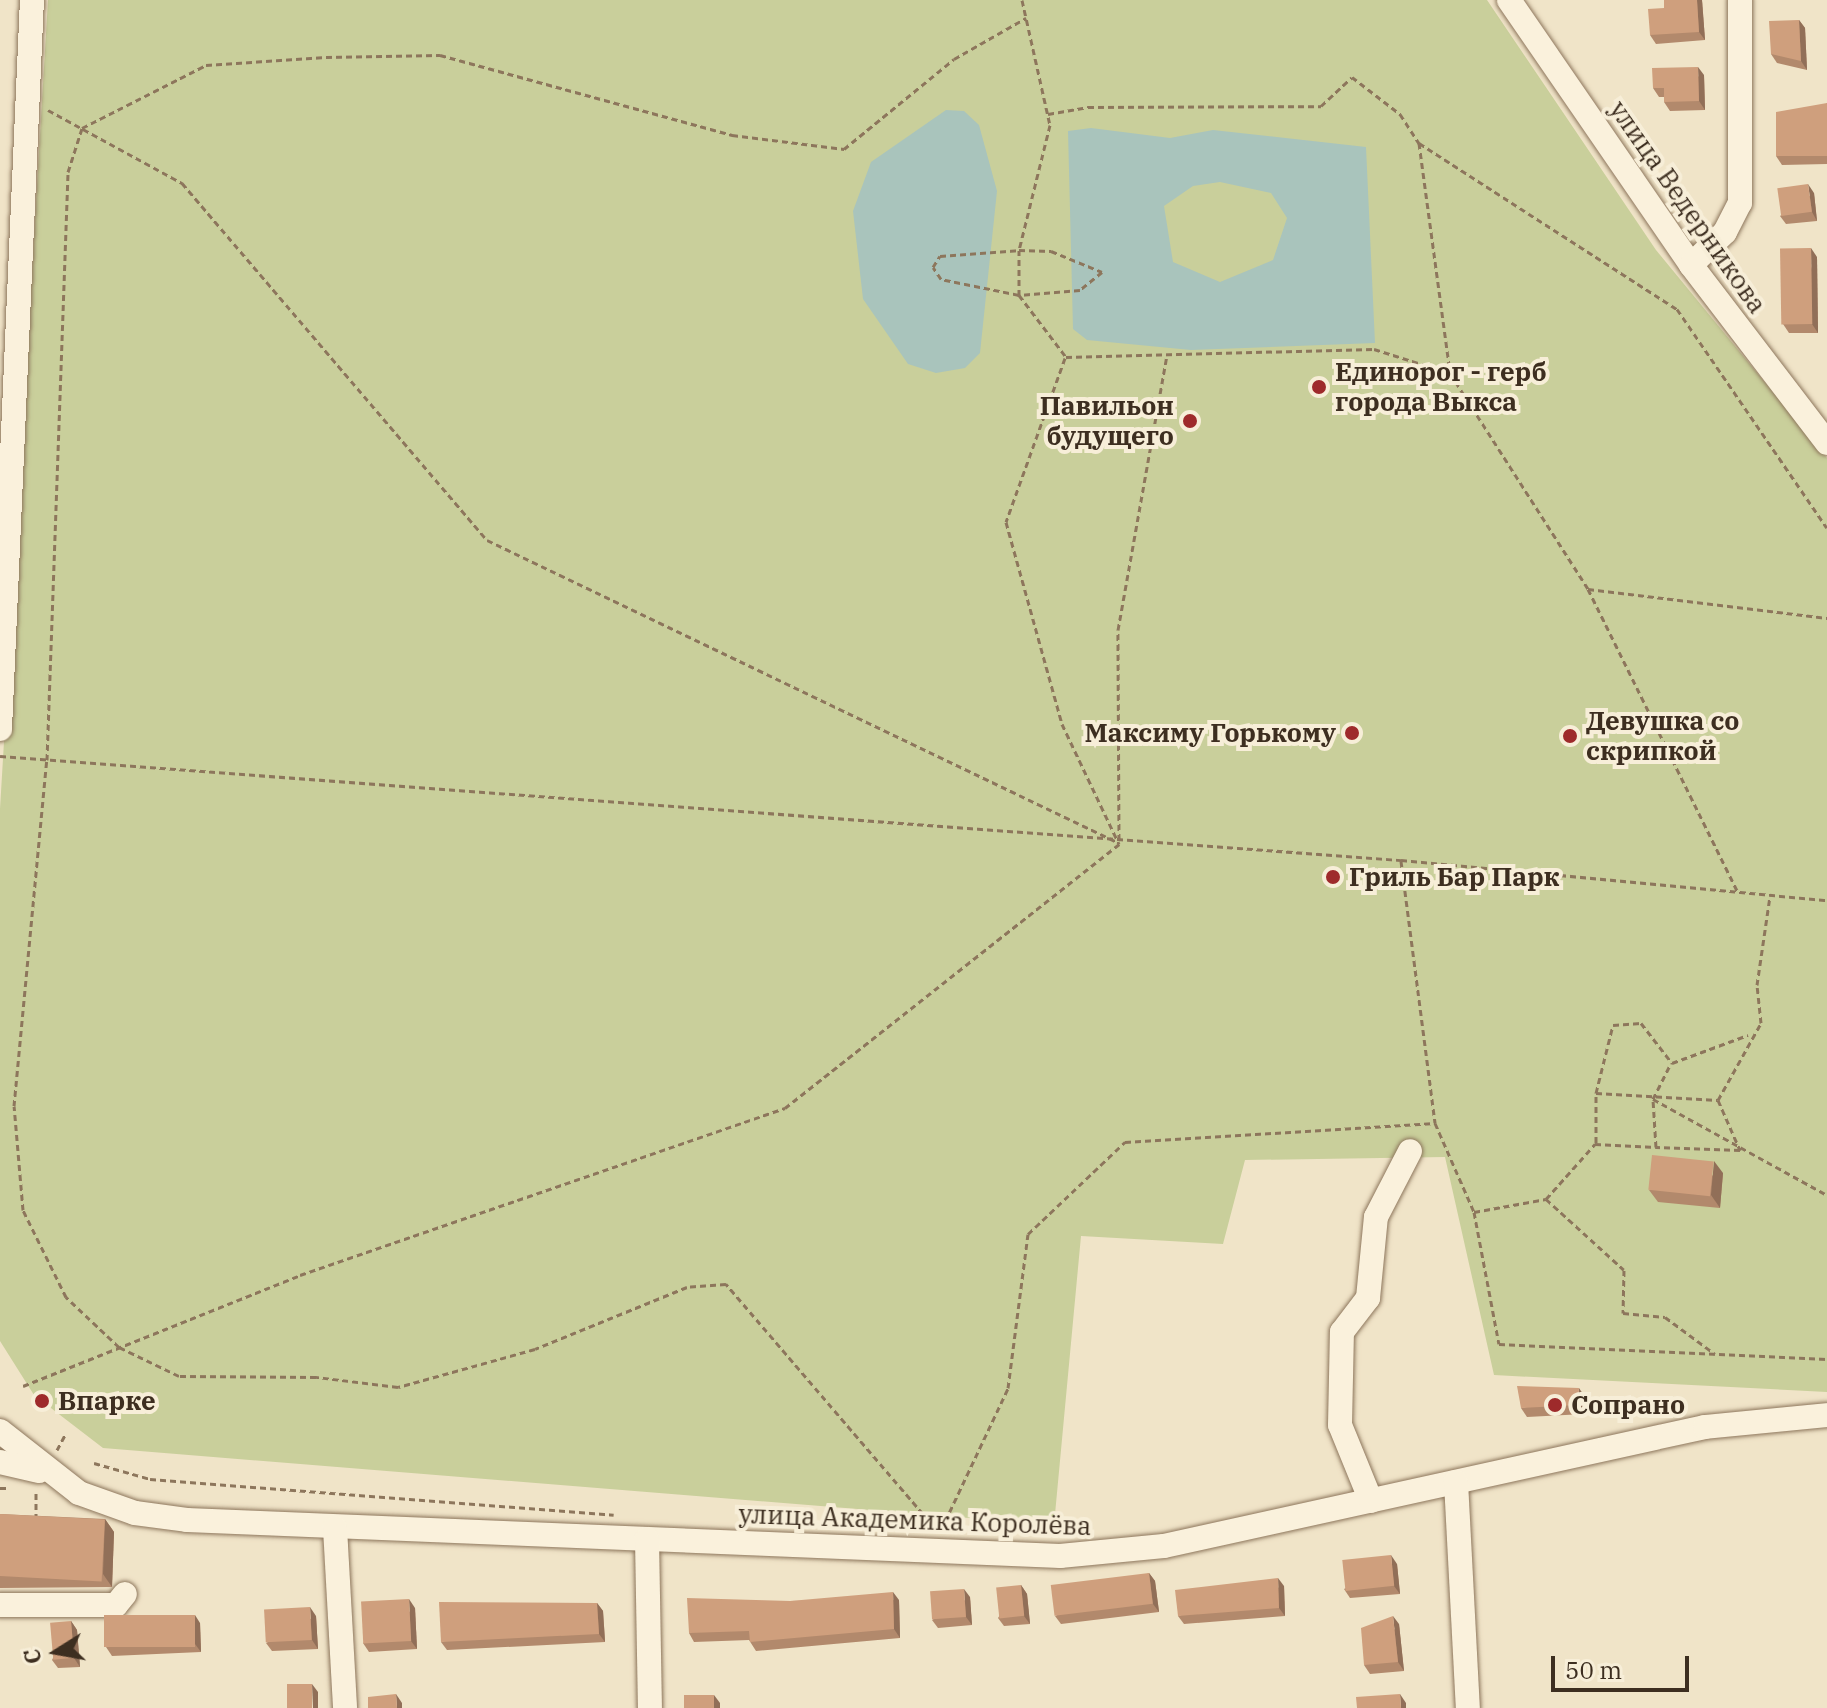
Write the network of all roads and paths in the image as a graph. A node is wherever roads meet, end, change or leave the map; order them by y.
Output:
1 (32, 0) edge
2 (1022, 0) edge
3 (1509, 0) edge
4 (1740, 0) edge
5 (1026, 18) junction
6 (28, 98) junction
7 (1048, 114) junction
8 (82, 128) junction
9 (1419, 143) junction
10 (12, 172) edge
11 (1019, 250) junction
12 (1691, 265) junction
13 (1019, 295) junction
14 (1167, 355) junction
15 (1066, 357) junction
16 (1450, 373) junction
17 (1827, 443) edge
18 (1827, 528) edge
19 (1588, 589) junction
20 (1827, 618) edge
21 (0, 729) edge
22 (0, 756) edge
23 (47, 760) junction
24 (1119, 844) junction
25 (1401, 860) junction
26 (1738, 892) junction
27 (1771, 895) junction
28 (1827, 900) edge
29 (1748, 1035) junction
30 (1672, 1063) junction
31 (1596, 1093) junction
32 (1653, 1099) junction
33 (1718, 1100) junction
34 (1435, 1123) junction
35 (1595, 1144) junction
36 (1656, 1147) junction
37 (1740, 1150) junction
38 (1410, 1151) dead end
39 (1827, 1195) edge
40 (1546, 1199) junction
41 (1474, 1212) junction
42 (119, 1347) junction
43 (1716, 1355) junction
44 (1827, 1359) edge
45 (23, 1386) dead end
46 (1827, 1415) edge
47 (0, 1431) edge
48 (66, 1433) dead end
49 (0, 1462) edge
50 (94, 1463) dead end
51 (44, 1473) junction
52 (1456, 1482) junction
53 (1371, 1501) junction
54 (627, 1516) dead end
55 (36, 1519) edge
56 (335, 1528) junction
57 (924, 1531) dead end
58 (940, 1532) junction
59 (955, 1533) dead end
60 (647, 1539) junction
61 (125, 1594) dead end
62 (0, 1605) edge
63 (345, 1708) edge
64 (650, 1708) edge
65 (1468, 1708) edge

1 - 6 street
2 - 5 path
3 - 12 street, улица Ведерникова
4 - 12 street
5 - 7 path
5 - 8 path
6 - 8 path
6 - 10 street
7 - 9 path
7 - 11 path
8 - 23 path
8 - 24 path
9 - 16 path
9 - 18 path
10 - 21 street
11 - 13 path
11 - 13 path
11 - 13 path
12 - 17 street, улица Ведерникова
13 - 15 path
14 - 15 path
14 - 16 path
14 - 24 path
15 - 24 path
16 - 19 path
19 - 20 path
19 - 26 path
22 - 23 path
23 - 24 path
23 - 42 path
24 - 25 path
24 - 42 path
25 - 26 path
25 - 34 path
26 - 27 path
27 - 28 path
27 - 29 path
29 - 30 path
29 - 33 path
30 - 31 path
30 - 32 path
31 - 32 path
31 - 35 path
32 - 33 path
32 - 36 path
32 - 37 path
33 - 37 path
34 - 41 path
34 - 58 path
35 - 36 path
35 - 40 path
36 - 37 path
37 - 39 path
38 - 53 street
40 - 41 path
40 - 43 path
41 - 43 path
42 - 45 path
42 - 58 path
43 - 44 path
46 - 52 street, улица Академика Королёва
47 - 51 street
48 - 51 path
49 - 51 street
50 - 54 path
51 - 55 path
51 - 56 street, улица Академика Королёва
52 - 53 street, улица Академика Королёва
52 - 65 street
53 - 60 street, улица Академика Королёва
56 - 60 street, улица Академика Королёва
56 - 63 street
57 - 58 path
58 - 59 path
60 - 64 street
61 - 62 street

